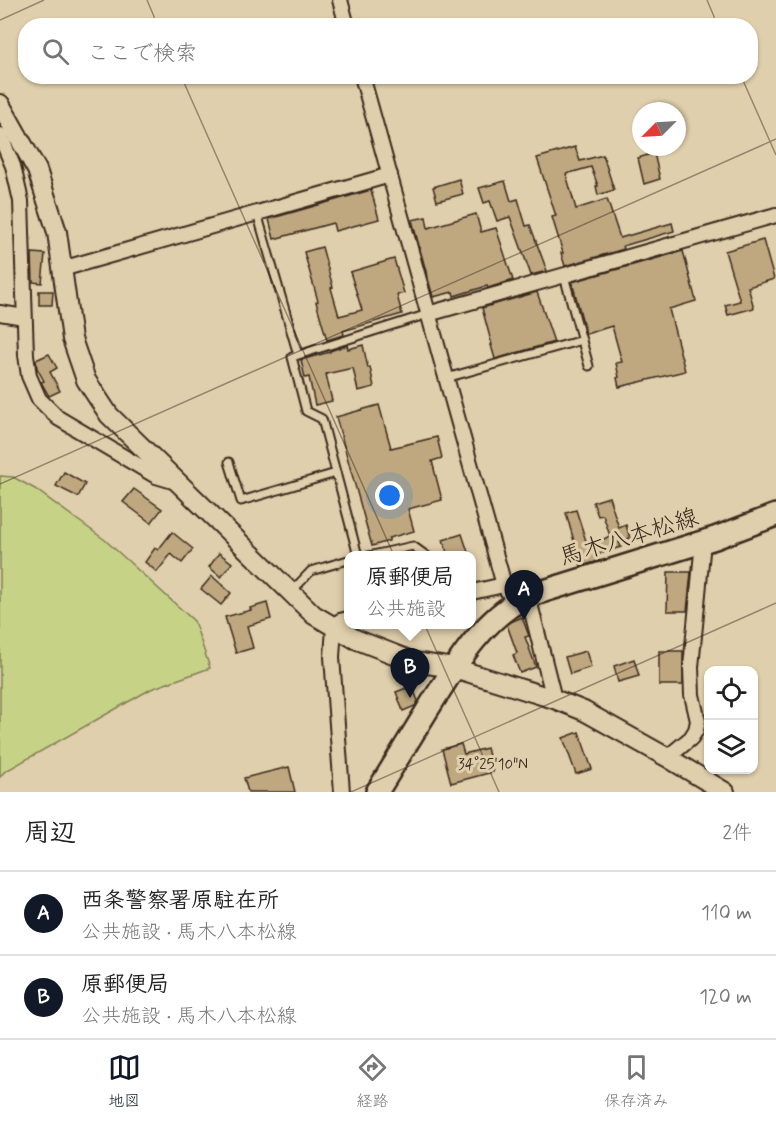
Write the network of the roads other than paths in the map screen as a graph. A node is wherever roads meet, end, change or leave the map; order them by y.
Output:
1 (340, 0) edge
2 (345, 18) edge
3 (364, 84) edge
4 (0, 105) edge
5 (0, 135) edge
6 (390, 175) junction
7 (256, 213) junction
8 (776, 215) edge
9 (62, 268) junction
10 (564, 276) junction
11 (0, 313) edge
12 (428, 314) junction
13 (24, 317) junction
14 (582, 340) junction
15 (298, 355) junction
16 (589, 366) dead end
17 (446, 378) junction
18 (229, 462) dead end
19 (336, 473) junction
20 (178, 482) junction
21 (776, 515) edge
22 (699, 543) junction
23 (357, 551) edge
24 (388, 551) edge
25 (421, 551) edge
26 (344, 561) edge
27 (290, 592) junction
28 (476, 592) edge
29 (516, 594) junction
30 (341, 623) edge
31 (346, 629) edge
32 (454, 668) junction
33 (554, 699) junction
34 (670, 759) junction
35 (342, 792) edge
36 (377, 792) edge
37 (725, 792) edge

1 - 2 street
3 - 6 street
4 - 9 street
5 - 13 street
6 - 7 street
6 - 12 street
7 - 9 street
7 - 15 lane
8 - 10 street
9 - 20 street
10 - 12 street
10 - 14 lane
11 - 13 street
12 - 15 lane
12 - 17 street
13 - 20 street
14 - 16 lane
14 - 17 lane
15 - 19 lane
17 - 29 street
18 - 19 lane
19 - 23 lane
20 - 27 street
21 - 22 main road, 馬木八本松線
22 - 29 main road, 馬木八本松線
22 - 34 street
24 - 25 lane
26 - 27 lane
27 - 30 street
28 - 29 street
29 - 32 main road, 馬木八本松線
29 - 33 street
30 - 35 street
31 - 32 street
32 - 33 street
32 - 36 main road, 馬木八本松線
33 - 34 street
34 - 37 street

